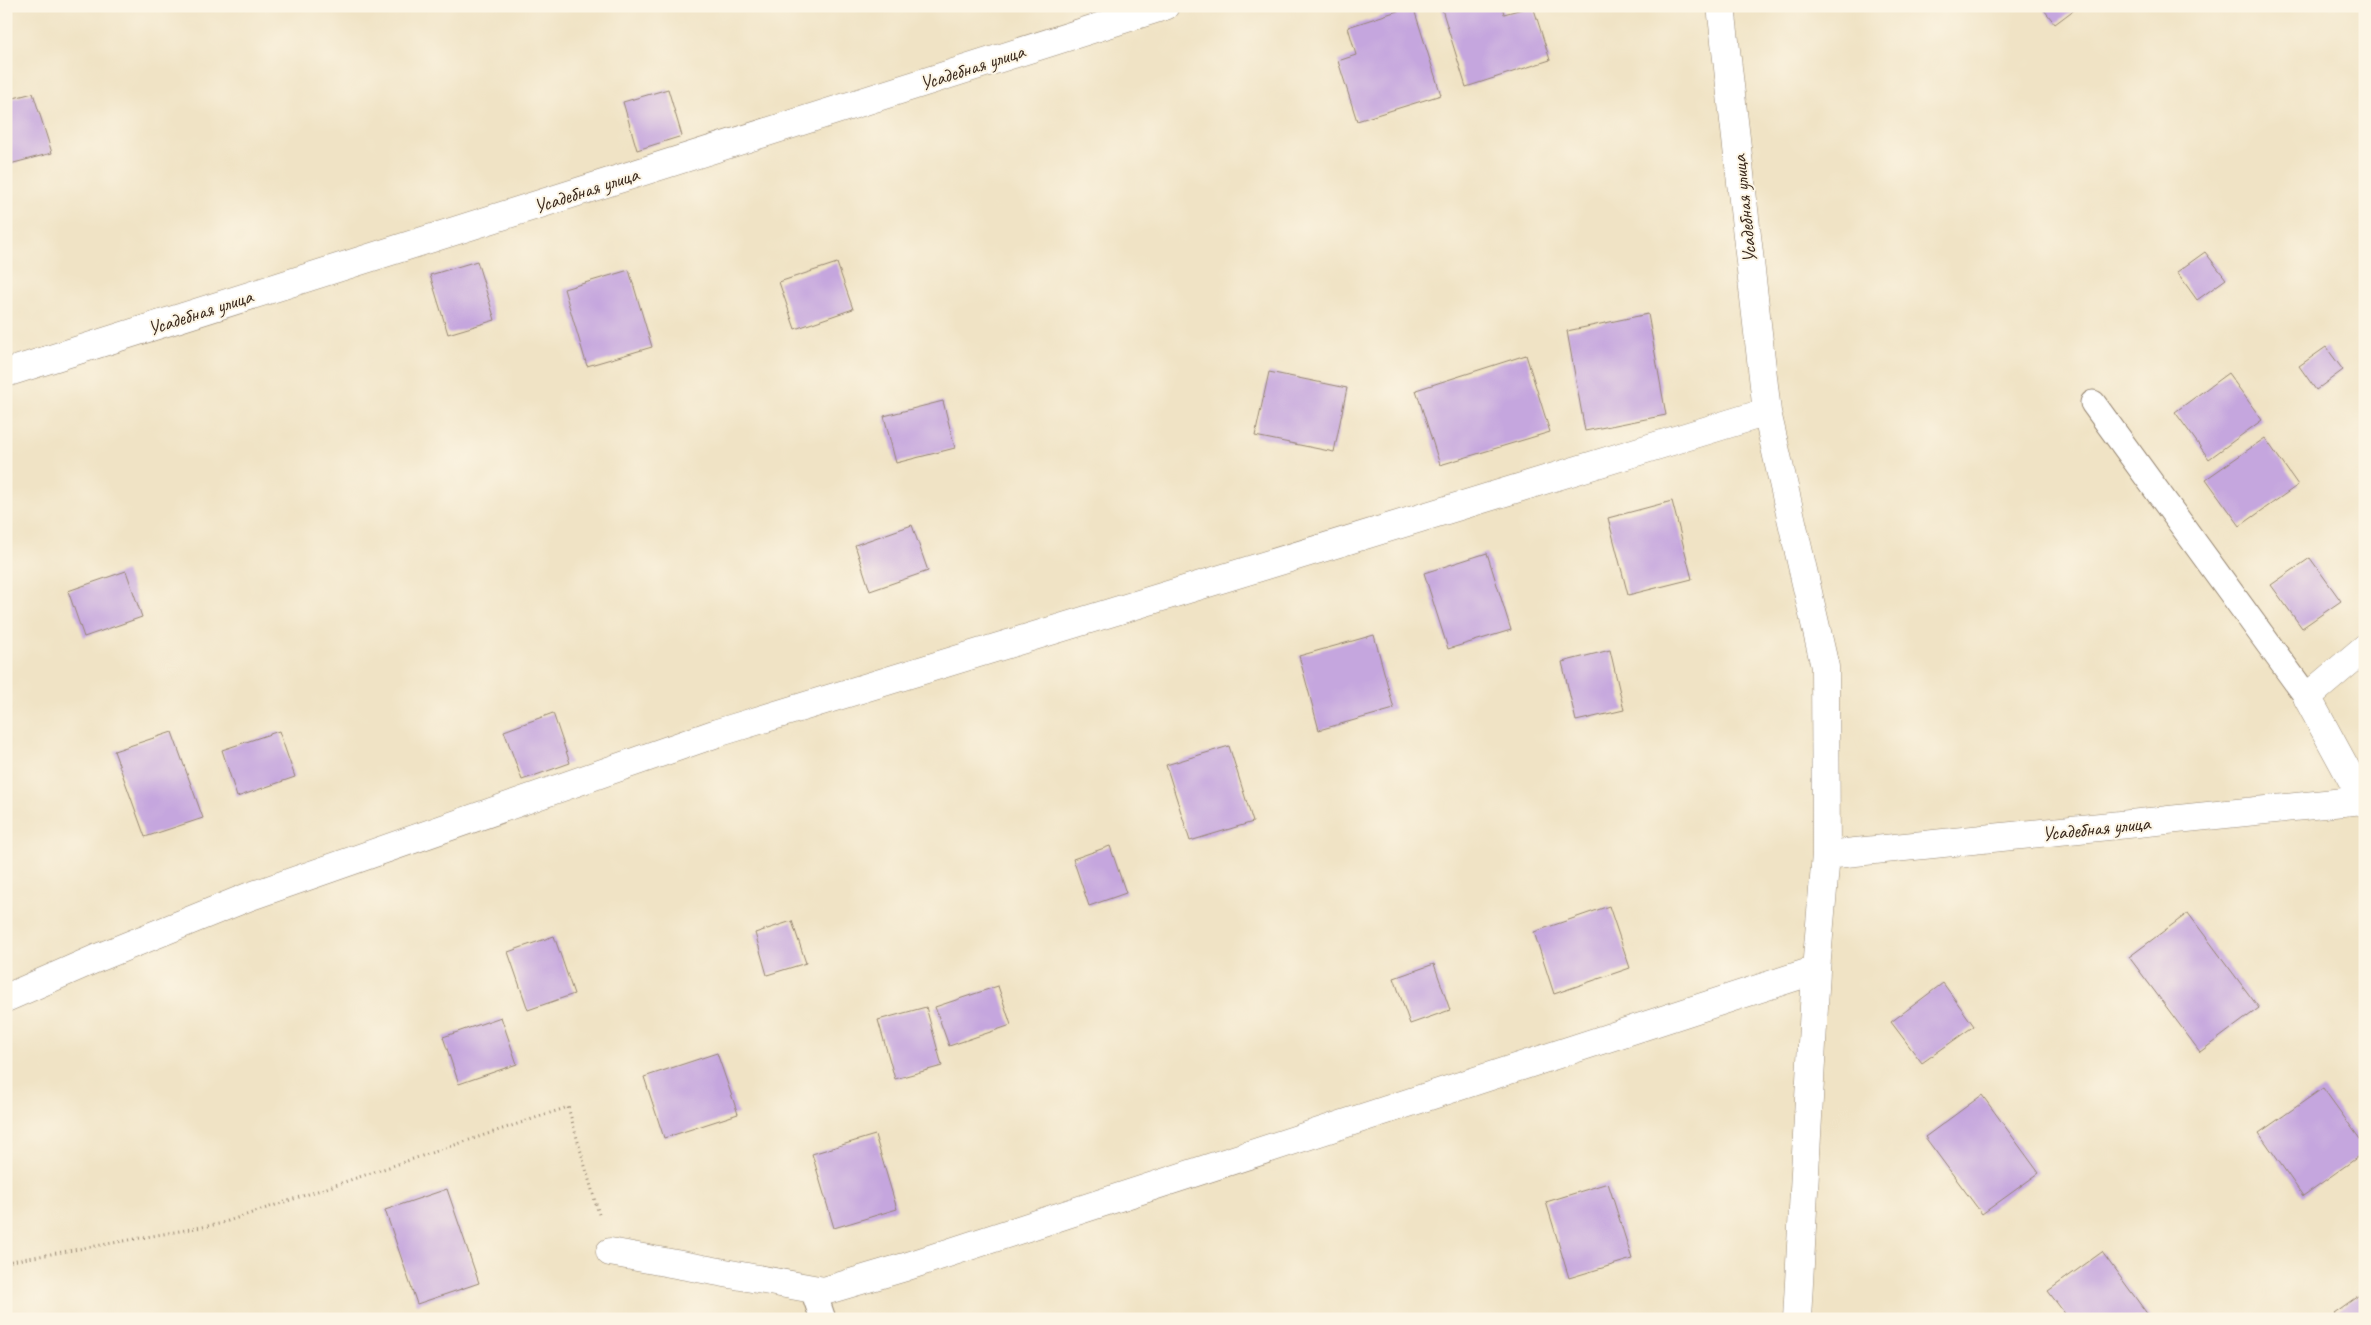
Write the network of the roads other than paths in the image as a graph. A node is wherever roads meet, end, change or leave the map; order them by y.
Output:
1 (1165, 6) edge
2 (1721, 6) edge
3 (6, 373) edge
4 (2093, 403) dead end
5 (1767, 412) junction
6 (2365, 648) edge
7 (2307, 697) junction
8 (2364, 802) edge
9 (1826, 855) junction
10 (1816, 970) junction
11 (6, 998) edge
12 (610, 1252) road end
13 (813, 1290) junction
14 (823, 1319) edge
15 (1797, 1319) edge

1 - 3 street, Усадебная улица
2 - 5 street, Усадебная улица
4 - 7 lane
5 - 9 street, Усадебная улица
5 - 11 street
6 - 7 street
7 - 8 street
8 - 9 street, Усадебная улица
9 - 10 street, Усадебная улица
10 - 13 street
10 - 15 street, Усадебная улица
12 - 13 street
13 - 14 lane

